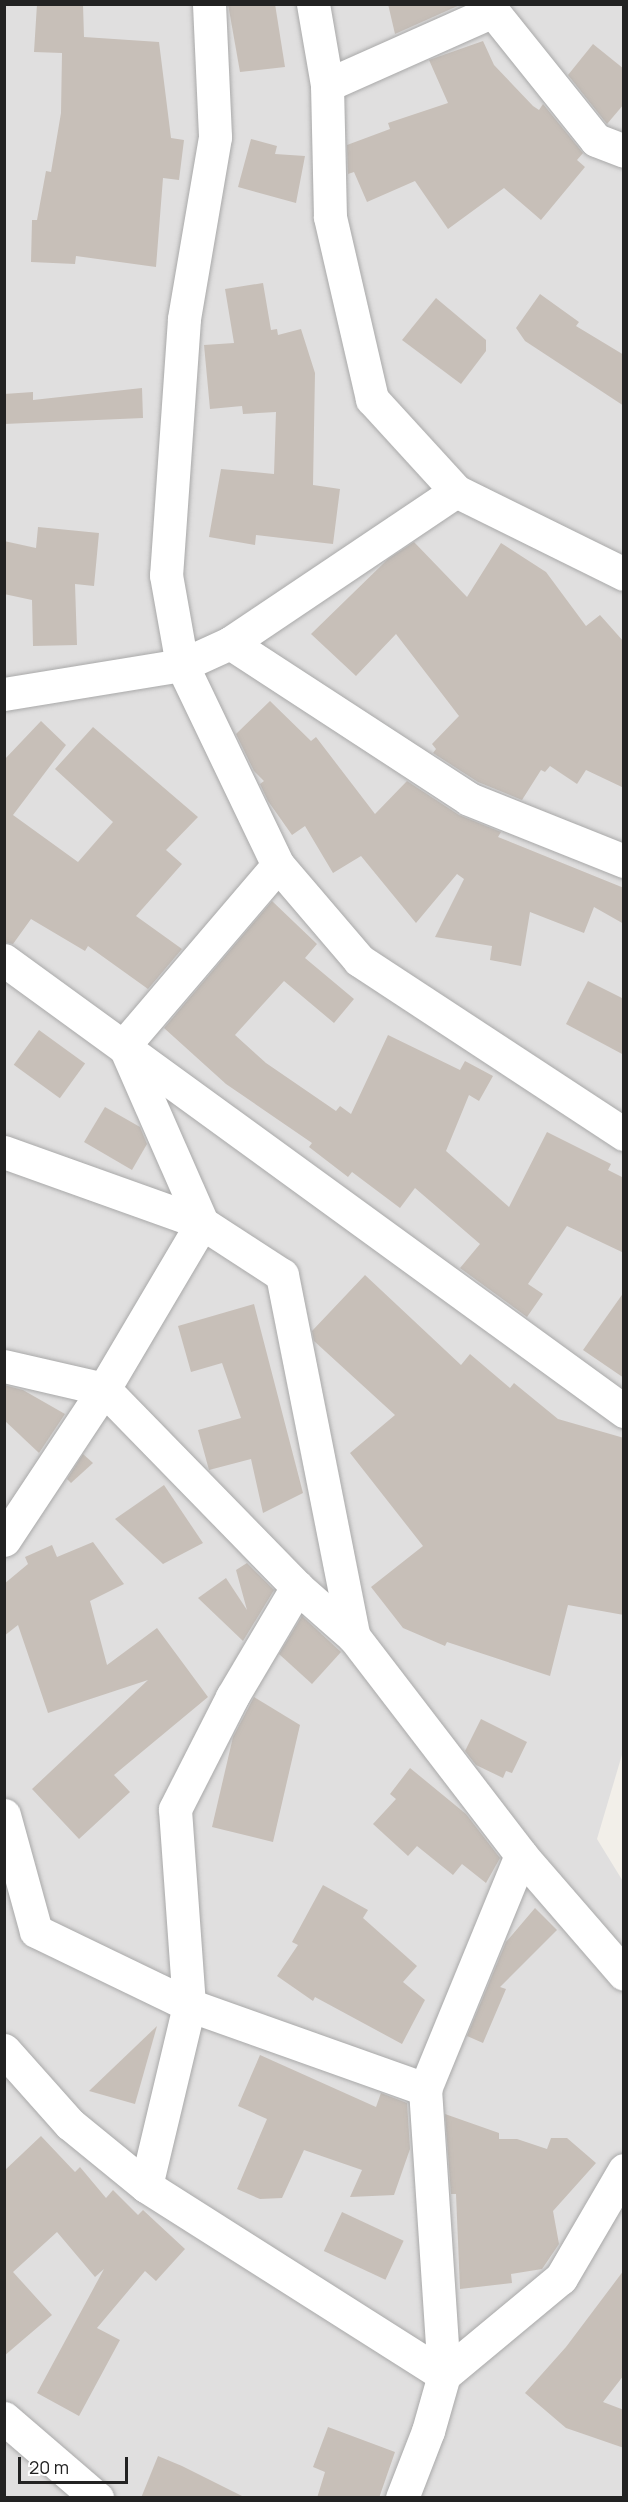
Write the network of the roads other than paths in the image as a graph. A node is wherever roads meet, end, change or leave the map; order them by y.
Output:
1 (209, 4) edge
2 (313, 4) edge
3 (489, 8) edge
4 (327, 85) junction
5 (624, 151) edge
6 (456, 490) junction
7 (624, 574) edge
8 (230, 643) junction
9 (183, 665) junction
10 (4, 694) edge
11 (624, 861) edge
12 (278, 866) junction
13 (4, 960) edge
14 (124, 1045) junction
15 (624, 1134) edge
16 (4, 1152) edge
17 (202, 1223) junction
18 (4, 1366) edge
19 (104, 1389) junction
20 (624, 1411) edge
21 (4, 1540) edge
22 (297, 1587) junction
23 (354, 1637) junction
24 (4, 1815) edge
25 (521, 1855) junction
26 (624, 1974) edge
27 (189, 2005) junction
28 (4, 2050) edge
29 (425, 2089) junction
30 (624, 2170) edge
31 (146, 2186) junction
32 (444, 2375) junction
33 (4, 2418) edge
34 (97, 2498) edge
35 (402, 2498) edge

1 - 9 street
2 - 4 street
3 - 4 street
3 - 5 street
4 - 6 street
6 - 7 street
6 - 8 street
8 - 9 street
8 - 11 street
9 - 10 street
9 - 12 street
12 - 14 street
12 - 15 street
13 - 14 street
14 - 17 street
14 - 20 street
16 - 17 street
17 - 19 street
17 - 23 street
18 - 19 street
19 - 21 street
19 - 22 street
22 - 23 street
22 - 27 street
23 - 25 street
24 - 27 street
25 - 26 street
25 - 29 street
27 - 29 street
27 - 31 street
28 - 31 street
29 - 32 street
30 - 32 street
31 - 32 street
32 - 35 street
33 - 34 street

